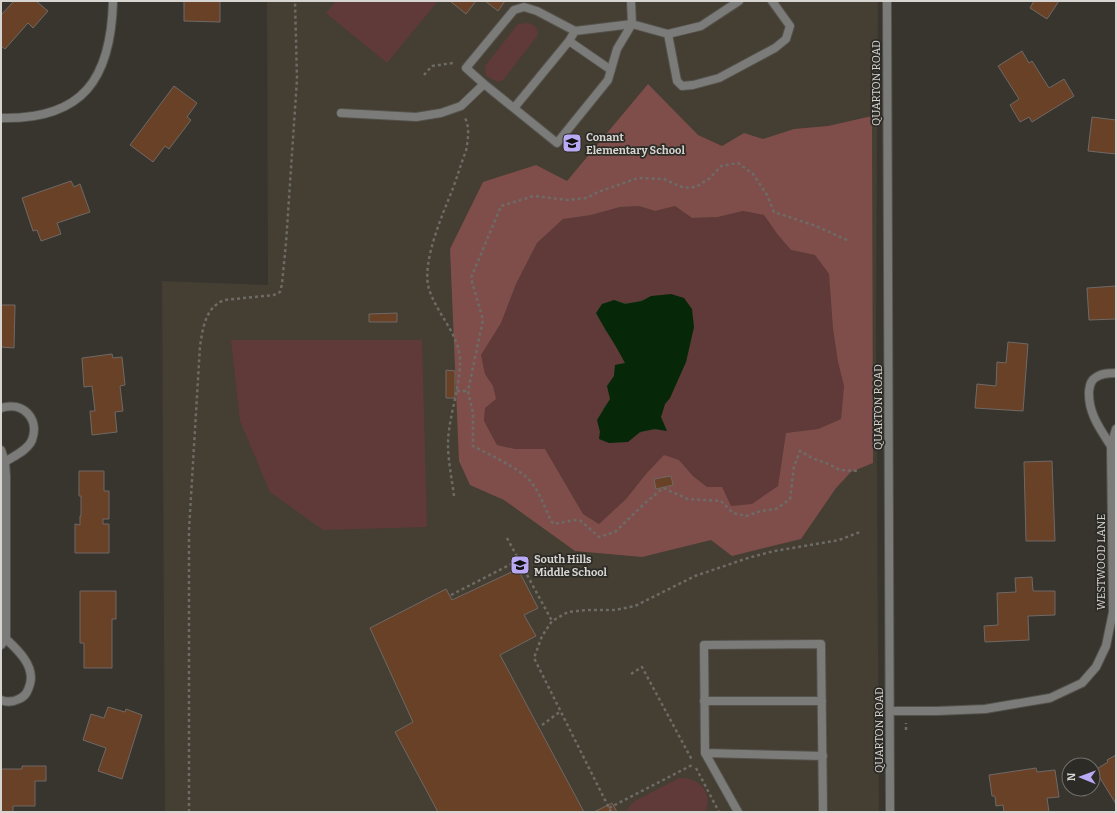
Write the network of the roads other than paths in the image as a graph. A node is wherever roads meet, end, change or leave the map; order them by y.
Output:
1 (112, 1) edge
2 (630, 1) edge
3 (740, 1) edge
4 (772, 1) edge
5 (886, 1) edge
6 (632, 24) junction
7 (575, 31) junction
8 (668, 34) junction
9 (569, 41) junction
10 (611, 70) junction
11 (484, 84) junction
12 (514, 108) junction
13 (341, 113) dead end
14 (1, 118) edge
15 (1116, 373) edge
16 (1, 408) edge
17 (1116, 429) edge
18 (1111, 446) junction
19 (1, 450) edge
20 (5, 462) junction
21 (4, 642) edge
22 (1, 700) edge
23 (704, 701) junction
24 (822, 701) junction
25 (890, 711) junction
26 (705, 753) junction
27 (823, 756) junction
28 (738, 812) edge
29 (824, 812) edge
30 (890, 812) edge

1 - 14 street
2 - 6 street
3 - 8 street
4 - 8 street
5 - 25 street, QUARTON ROAD
6 - 7 street
6 - 8 street
6 - 10 street
7 - 9 street
7 - 11 street
9 - 10 street
9 - 12 street
10 - 12 street
11 - 12 street
11 - 13 street
15 - 18 street
16 - 20 street
17 - 18 street, WESTWOOD LANE
18 - 25 street, WESTWOOD LANE
19 - 20 street
20 - 21 street
21 - 22 street
23 - 24 street
23 - 24 street
23 - 26 street
24 - 27 street
25 - 30 street, QUARTON ROAD
26 - 27 street
26 - 28 street
27 - 29 street

